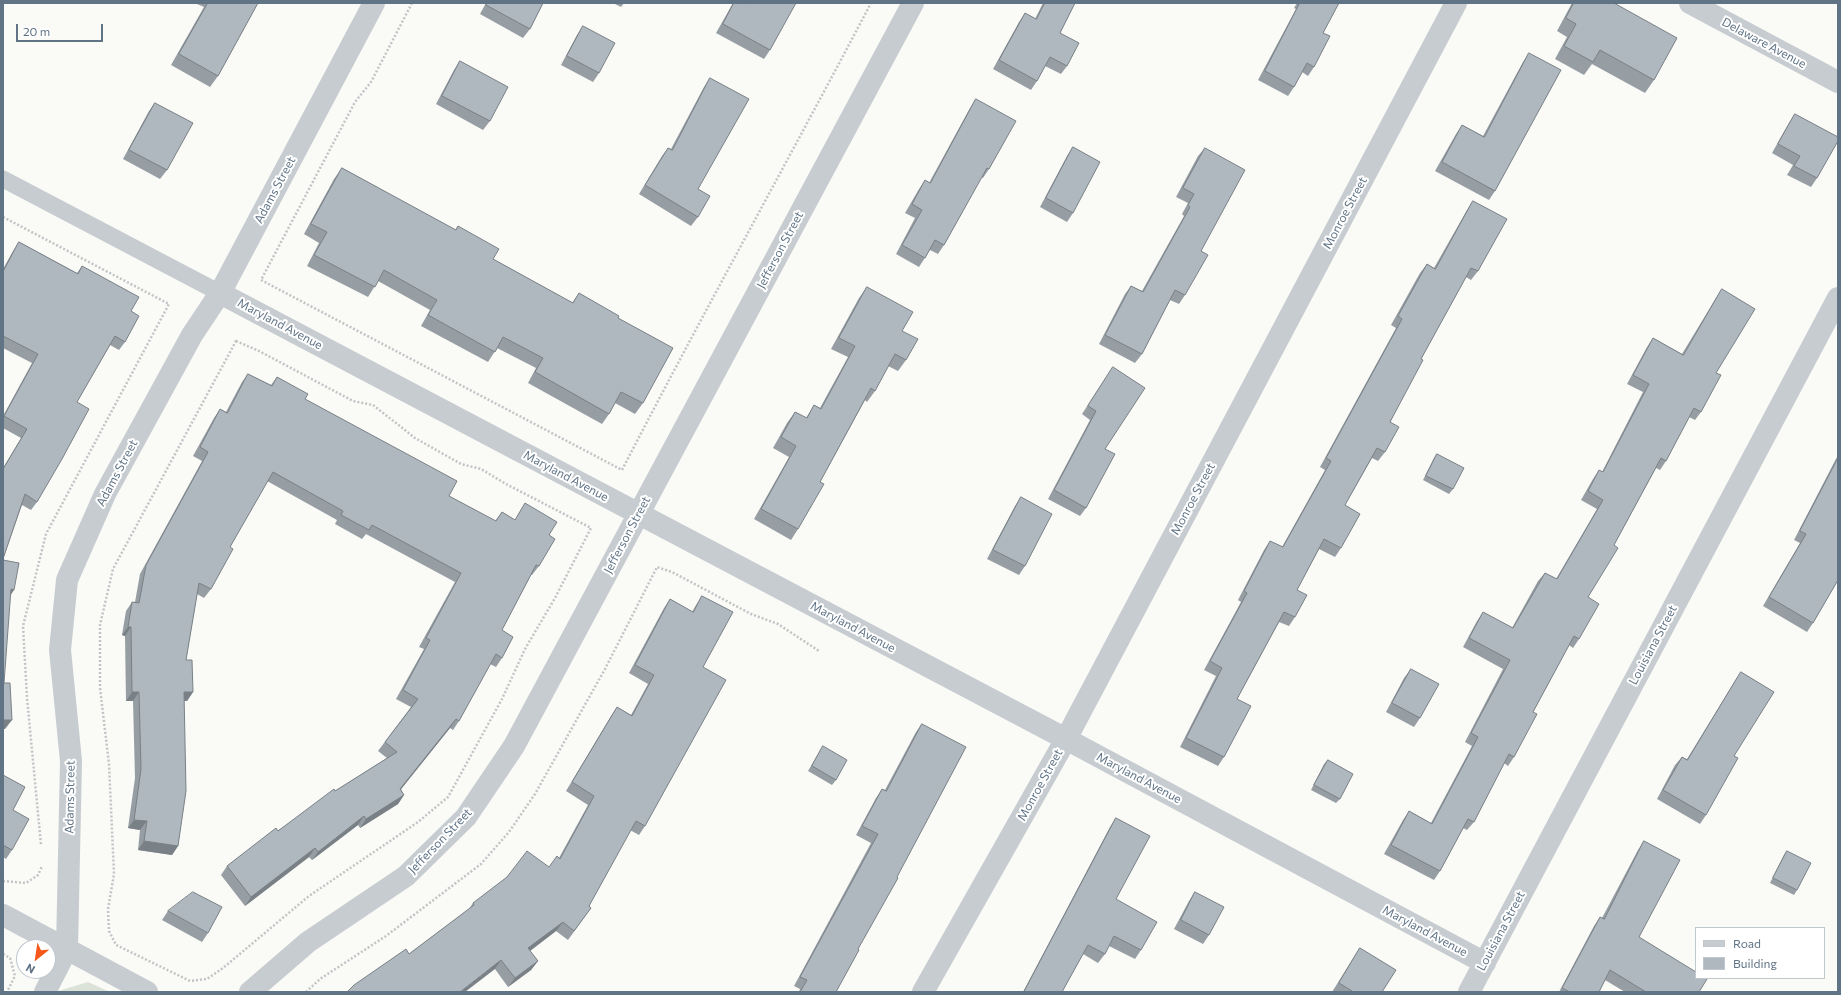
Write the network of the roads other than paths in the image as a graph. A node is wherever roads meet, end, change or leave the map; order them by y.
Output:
1 (374, 3) edge
2 (912, 3) edge
3 (1456, 3) edge
4 (1690, 3) edge
5 (1838, 82) edge
6 (3, 179) edge
7 (220, 293) junction
8 (1838, 298) edge
9 (638, 514) junction
10 (1066, 739) junction
11 (3, 915) edge
12 (67, 949) junction
13 (1485, 963) junction
14 (45, 992) edge
15 (147, 992) edge
16 (250, 992) edge
17 (923, 992) edge
18 (1469, 992) edge

1 - 7 street, Adams Street
2 - 9 street, Jefferson Street
3 - 10 street, Monroe Street
4 - 5 street, Delaware Avenue
6 - 7 lane
7 - 9 street, Maryland Avenue
7 - 12 street, Adams Street
8 - 13 street, Louisiana Street
9 - 10 street, Maryland Avenue
9 - 16 street, Jefferson Street
10 - 13 street, Maryland Avenue
10 - 17 street, Monroe Street
11 - 12 street
12 - 14 street, Adams Street
12 - 15 street
13 - 18 street, Louisiana Street

